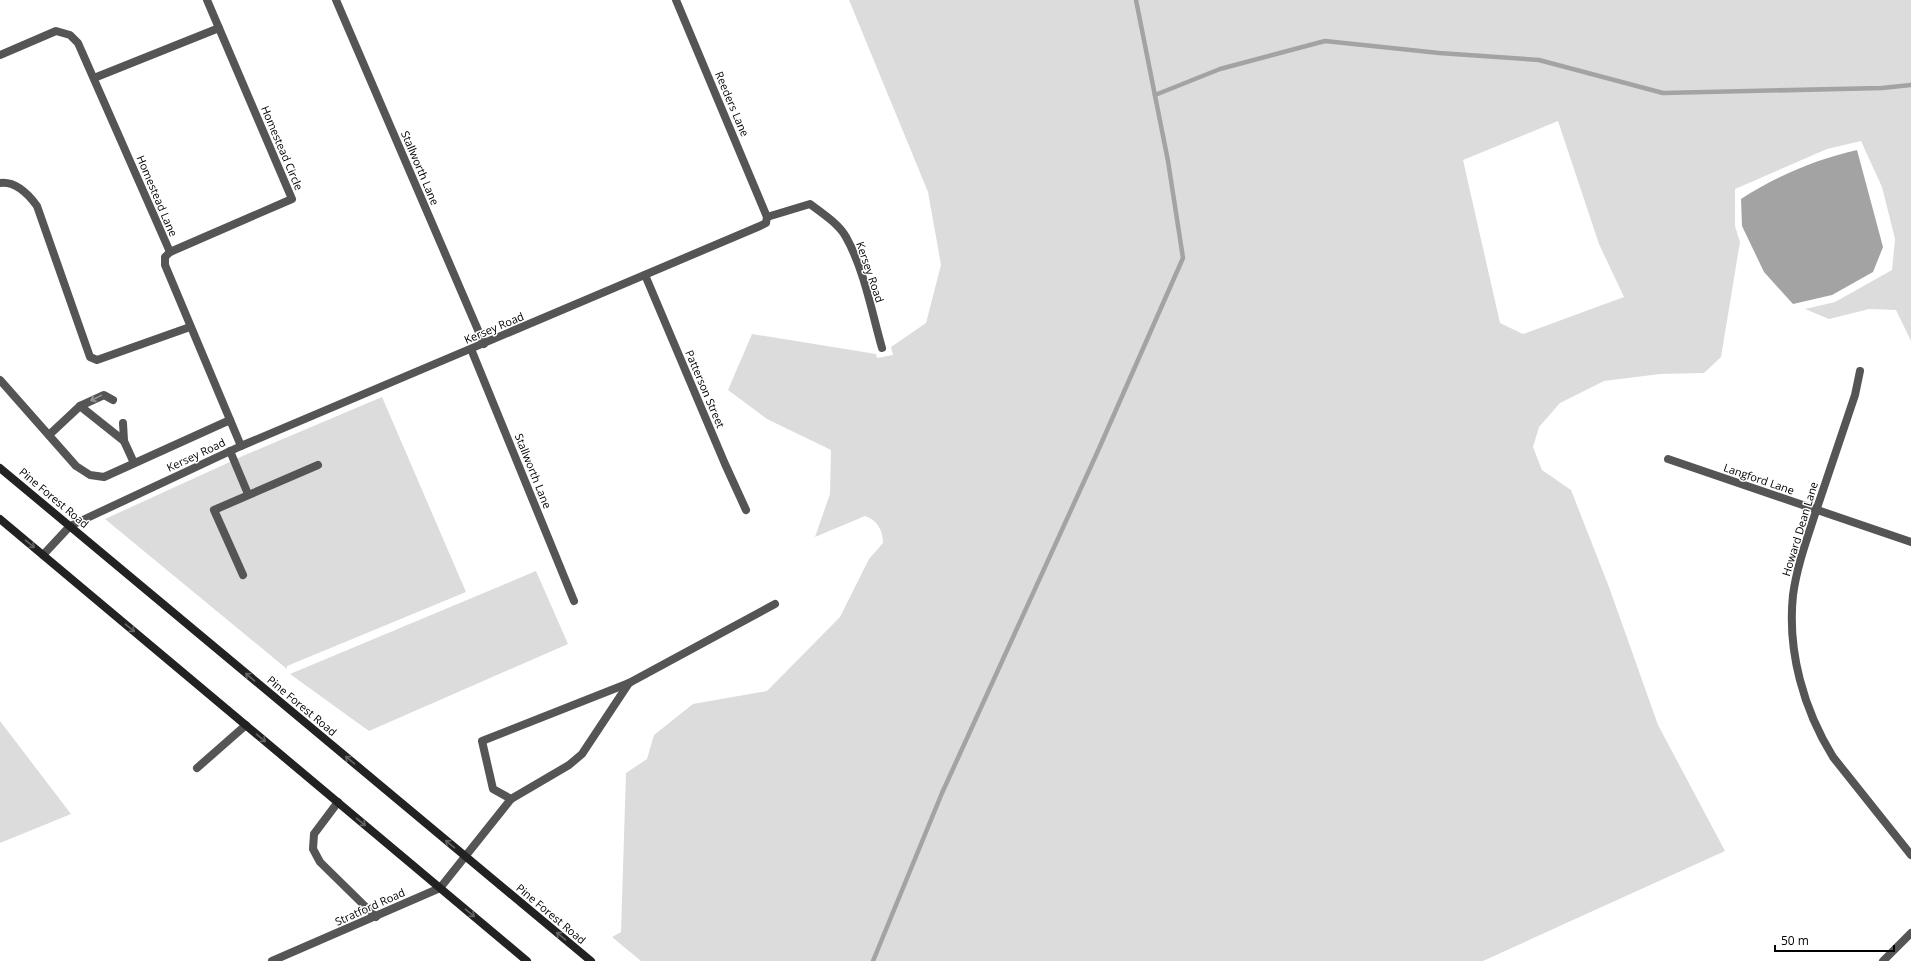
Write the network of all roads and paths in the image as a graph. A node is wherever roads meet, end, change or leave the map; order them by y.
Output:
1 (207, 0) edge
2 (336, 0) edge
3 (676, 0) edge
4 (219, 28) junction
5 (0, 55) edge
6 (94, 78) junction
7 (0, 183) edge
8 (767, 217) junction
9 (170, 252) junction
10 (645, 275) junction
11 (190, 327) junction
12 (484, 344) junction
13 (882, 348) dead end
14 (471, 350) junction
15 (1860, 371) dead end
16 (0, 380) edge
17 (113, 400) dead end
18 (80, 406) junction
19 (230, 420) junction
20 (123, 423) dead end
21 (49, 435) junction
22 (124, 441) junction
23 (241, 446) junction
24 (230, 451) junction
25 (1668, 459) dead end
26 (134, 464) junction
27 (318, 464) dead end
28 (0, 468) edge
29 (248, 494) junction
30 (746, 510) dead end
31 (1816, 510) junction
32 (0, 519) edge
33 (70, 526) junction
34 (1911, 542) edge
35 (43, 555) junction
36 (242, 575) dead end
37 (574, 601) dead end
38 (775, 604) dead end
39 (629, 683) junction
40 (246, 725) junction
41 (197, 768) dead end
42 (511, 799) junction
43 (338, 802) junction
44 (1911, 855) edge
45 (464, 856) junction
46 (440, 888) junction
47 (376, 917) junction
48 (1911, 933) edge
49 (272, 961) edge
50 (527, 961) edge
51 (591, 961) edge
52 (1883, 961) edge

1 - 4 street, Homestead Circle
2 - 12 street, Stallworth Lane
3 - 8 street, Reeders Lane
4 - 6 street
4 - 9 street, Homestead Circle
5 - 6 street, Homestead Lane
6 - 9 street, Homestead Lane
7 - 11 street
8 - 10 street, Kersey Road
8 - 13 street, Kersey Road
9 - 11 street, Homestead Lane
10 - 12 street, Kersey Road
10 - 30 street, Patterson Street
11 - 19 street, Homestead Lane
12 - 14 street, Kersey Road
14 - 23 street, Kersey Road
14 - 37 street, Stallworth Lane
15 - 31 street, Howard Dean Lane
16 - 21 street
17 -> 18 street
18 - 21 street
18 - 22 street
19 - 23 street, Homestead Lane
19 - 26 street
20 - 22 street
21 - 26 street
22 - 26 street
23 - 24 street, Kersey Road
24 - 29 street
24 - 33 street, Kersey Road
25 - 31 street, Langford Lane
27 - 29 street
28 - 33 main road, Pine Forest Road
29 - 36 street
31 - 34 street, Langford Lane
31 - 44 street, Howard Dean Lane
32 -> 35 main road
33 - 35 street, Kersey Road
45 -> 33 main road, Pine Forest Road
35 -> 40 main road
38 - 39 street
39 - 42 street
39 - 42 street
40 - 41 street
40 -> 43 main road
42 - 45 street, Stratford Road
43 -> 46 main road
43 - 47 street
45 - 46 street, Stratford Road
51 -> 45 main road, Pine Forest Road
46 - 47 street, Stratford Road
46 -> 50 main road
47 - 49 street, Stratford Road
48 - 52 street

